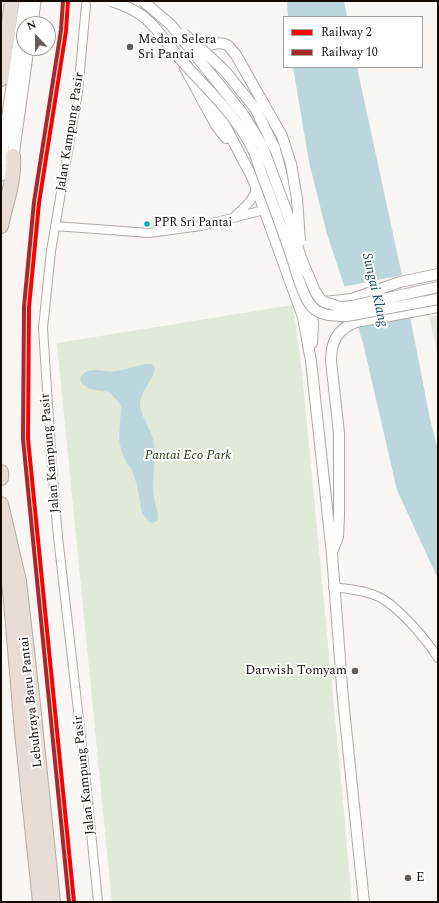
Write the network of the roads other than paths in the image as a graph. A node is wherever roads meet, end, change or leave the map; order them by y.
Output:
1 (12, 1) edge
2 (25, 1) edge
3 (35, 1) edge
4 (111, 1) edge
5 (143, 1) edge
6 (86, 6) dead end
7 (33, 16) edge
8 (171, 25) junction
9 (26, 56) edge
10 (180, 59) junction
11 (1, 79) edge
12 (7, 158) edge
13 (246, 164) junction
14 (1, 176) edge
15 (282, 177) junction
16 (256, 187) junction
17 (7, 196) junction
18 (264, 210) junction
19 (233, 218) junction
20 (1, 226) edge
21 (55, 226) junction
22 (296, 228) junction
23 (301, 258) junction
24 (438, 274) edge
25 (438, 287) edge
26 (438, 299) edge
27 (324, 302) junction
28 (438, 307) edge
29 (360, 313) junction
30 (375, 318) junction
31 (311, 361) junction
32 (1, 472) edge
33 (1, 478) edge
34 (1, 504) edge
35 (1, 546) edge
36 (332, 554) junction
37 (333, 587) junction
38 (438, 658) edge
39 (40, 902) edge
40 (53, 902) edge
41 (98, 902) edge
42 (364, 902) edge

1 - 11 highway
2 - 12 main road
3 - 7 main road
4 - 10 street, bridge
5 - 8 street, bridge
6 - 21 street, Jalan Kampung Pasir
8 - 15 street, bridge
8 - 23 street, bridge
9 - 12 main road
10 - 13 street, bridge
10 - 29 street, bridge
12 - 14 main road
12 - 17 highway
13 - 16 street
13 - 23 street, bridge
14 - 17 main road
15 - 18 street
15 - 22 street
16 - 18 street
16 - 19 street
17 - 20 highway
18 - 19 street
18 - 22 street
18 - 31 street
19 - 21 street
21 - 41 street, Jalan Kampung Pasir
22 - 31 street
23 - 27 street, bridge
24 - 27 street
25 - 27 street, bridge
26 - 29 street, bridge
28 - 30 street
29 - 30 street
30 - 36 street
31 - 36 street
32 - 33 highway
34 - 40 highway, Lebuhraya Baru Pantai
35 - 39 highway, Lebuhraya Baru Pantai
36 - 37 street
37 - 38 street
37 - 42 street

